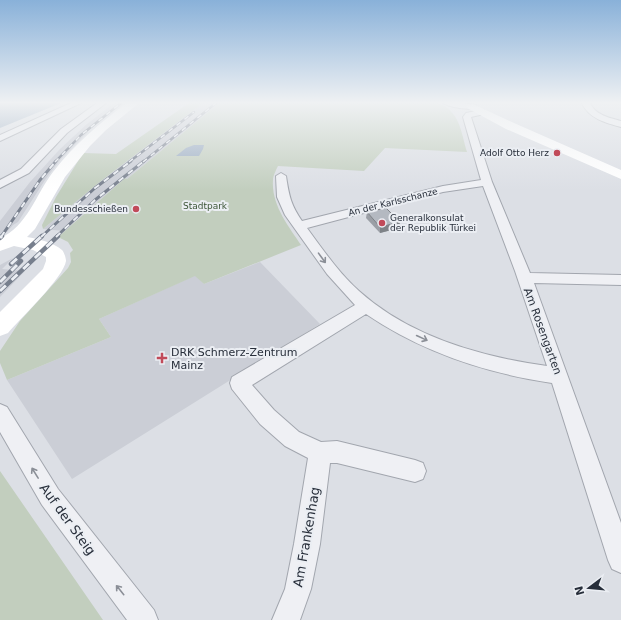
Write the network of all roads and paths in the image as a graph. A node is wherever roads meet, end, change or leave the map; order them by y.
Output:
1 (13, 132) edge
2 (63, 132) edge
3 (97, 132) edge
4 (472, 132) edge
5 (524, 132) edge
6 (0, 138) edge
7 (621, 175) edge
8 (281, 176) dead end
9 (487, 182) junction
10 (0, 185) edge
11 (299, 226) junction
12 (6, 242) edge
13 (524, 278) junction
14 (621, 280) edge
15 (367, 306) junction
16 (0, 327) edge
17 (559, 376) junction
18 (0, 413) edge
19 (320, 453) junction
20 (415, 471) dead end
21 (621, 560) edge
22 (144, 620) edge
23 (286, 620) edge

1 - 6 street
2 - 10 street
3 - 12 street
4 - 9 street, Am Rosengarten
5 - 7 street
8 - 11 street
9 - 11 street, An der Karlsschanze
9 - 13 street, Am Rosengarten
11 -> 15 street
12 - 16 street
13 - 14 street
13 - 17 street, Am Rosengarten
15 -> 17 street
15 - 19 street
17 - 21 street, Am Rosengarten
22 -> 18 street, Auf der Steig
19 - 20 street
19 - 23 street, Am Frankenhag

